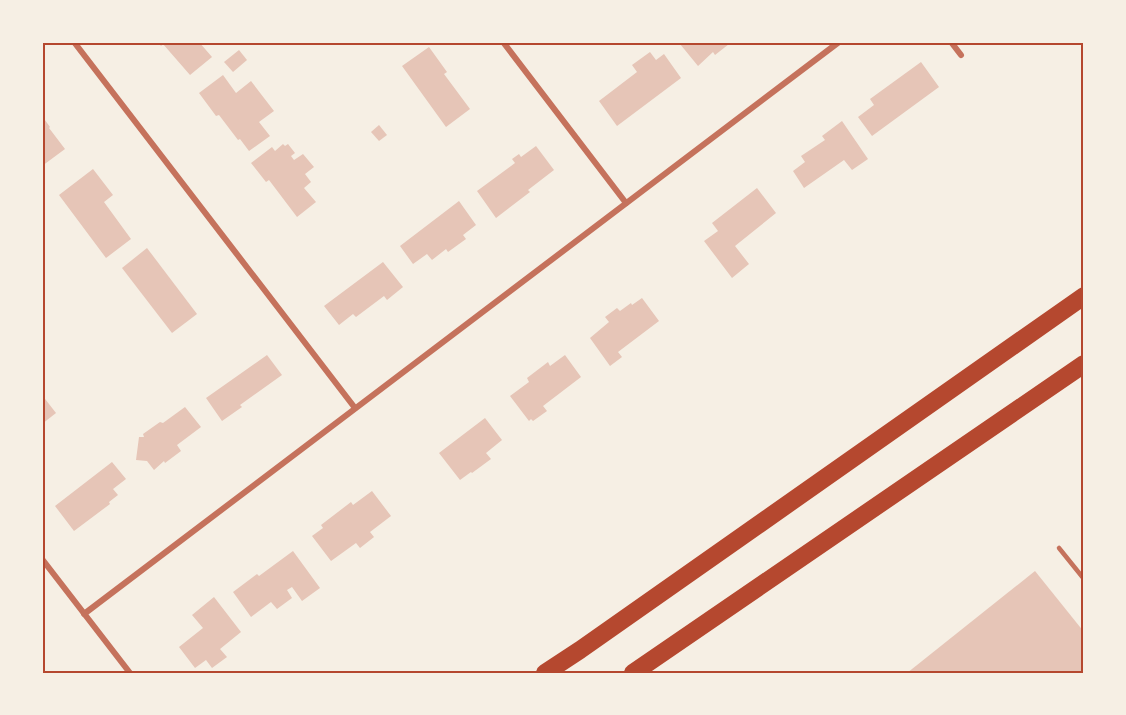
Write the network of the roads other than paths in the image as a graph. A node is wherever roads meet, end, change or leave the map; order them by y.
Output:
1 (74, 42) edge
2 (503, 42) edge
3 (839, 42) edge
4 (951, 42) edge
5 (961, 55) dead end
6 (626, 203) junction
7 (1084, 296) edge
8 (1084, 364) edge
9 (355, 408) junction
10 (1059, 548) dead end
11 (42, 559) edge
12 (1084, 579) edge
13 (84, 614) junction
14 (130, 673) edge
15 (545, 673) edge
16 (633, 673) edge

1 - 9 street
2 - 6 street
3 - 6 street
4 - 5 street
6 - 9 street
7 - 15 highway
8 - 16 highway
9 - 13 street
10 - 12 lane
11 - 13 street
13 - 14 street

